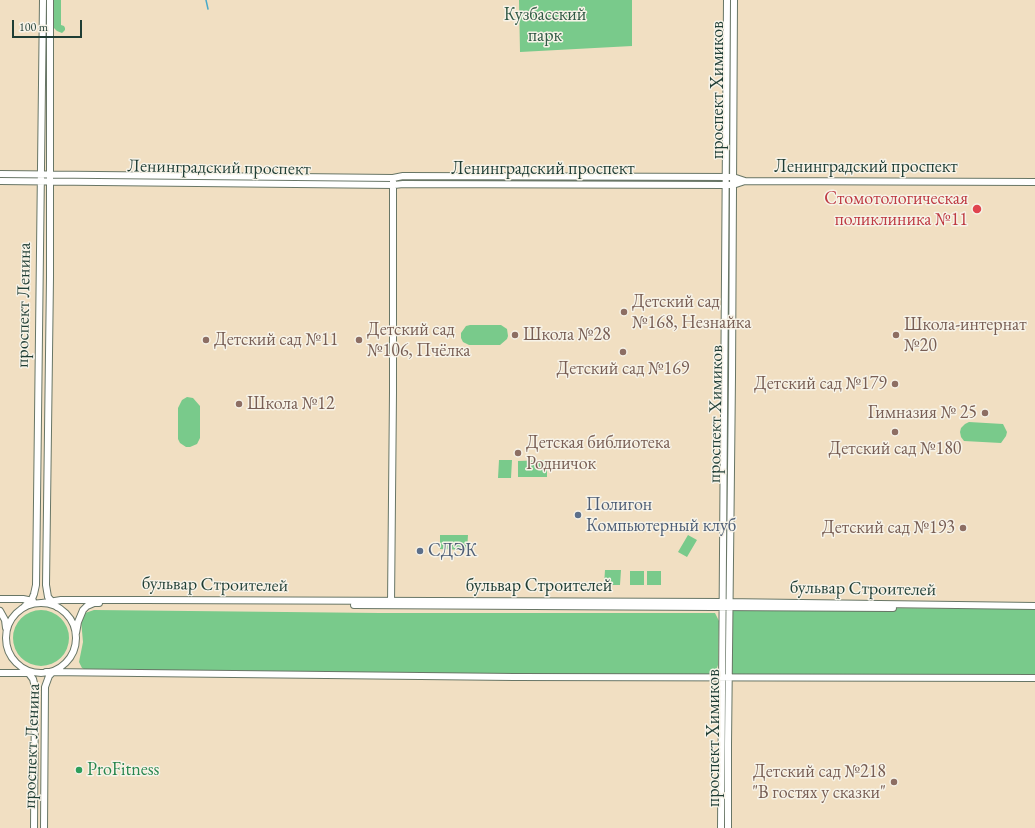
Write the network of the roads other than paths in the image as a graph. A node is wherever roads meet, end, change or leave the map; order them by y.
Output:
1 (43, 0) edge
2 (50, 0) edge
3 (727, 0) edge
4 (734, 0) edge
5 (0, 174) edge
6 (730, 177) junction
7 (41, 178) junction
8 (50, 178) junction
9 (0, 181) edge
10 (745, 181) junction
11 (394, 182) junction
12 (1035, 182) edge
13 (729, 185) junction
14 (0, 599) edge
15 (31, 600) junction
16 (50, 601) junction
17 (41, 603) junction
18 (390, 603) junction
19 (726, 605) junction
20 (1035, 606) edge
21 (24, 607) junction
22 (57, 607) junction
23 (1035, 609) edge
24 (0, 612) edge
25 (7, 630) junction
26 (76, 633) junction
27 (22, 668) junction
28 (52, 672) junction
29 (0, 673) edge
30 (28, 673) junction
31 (36, 673) junction
32 (722, 678) junction
33 (729, 678) junction
34 (1035, 678) edge
35 (34, 828) edge
36 (44, 828) edge
37 (721, 828) edge
38 (728, 828) edge

1 - 7 main road, проспект Ленина
2 - 8 main road, проспект Ленина
3 - 6 main road, проспект Химиков
4 - 6 main road, проспект Химиков
5 - 7 main road
6 - 10 main road, Ленинградский проспект
6 - 11 main road, Ленинградский проспект
6 - 13 main road, проспект Химиков
7 - 8 main road, Ленинградский проспект
7 - 9 main road
7 - 15 main road, проспект Ленина
8 - 11 main road, Ленинградский проспект
8 - 16 main road, проспект Ленина
10 - 12 main road, Ленинградский проспект
10 - 13 main road, Ленинградский проспект
11 - 13 main road, Ленинградский проспект
11 - 18 main road
13 - 19 main road, проспект Химиков
14 - 15 main road
15 - 17 main road
15 - 21 main road
16 - 17 main road, бульвар Строителей
16 - 18 main road, бульвар Строителей
16 - 22 main road
17 - 21 main road
17 - 22 main road
18 - 19 main road, бульвар Строителей
18 - 26 main road, бульвар Строителей
19 - 20 main road, бульвар Строителей
19 - 23 main road, бульвар Строителей
19 - 32 main road, проспект Химиков
19 - 33 main road, проспект Химиков
21 - 25 main road
22 - 26 main road
24 - 25 main road
25 - 27 main road
26 - 28 main road
27 - 30 main road, проспект Ленина
27 - 31 main road
28 - 31 main road
28 - 32 main road
28 - 36 main road, проспект Ленина
29 - 30 main road
30 - 31 main road
30 - 35 main road, проспект Ленина
32 - 33 main road
32 - 37 main road, проспект Химиков
33 - 34 main road
33 - 38 main road, проспект Химиков

